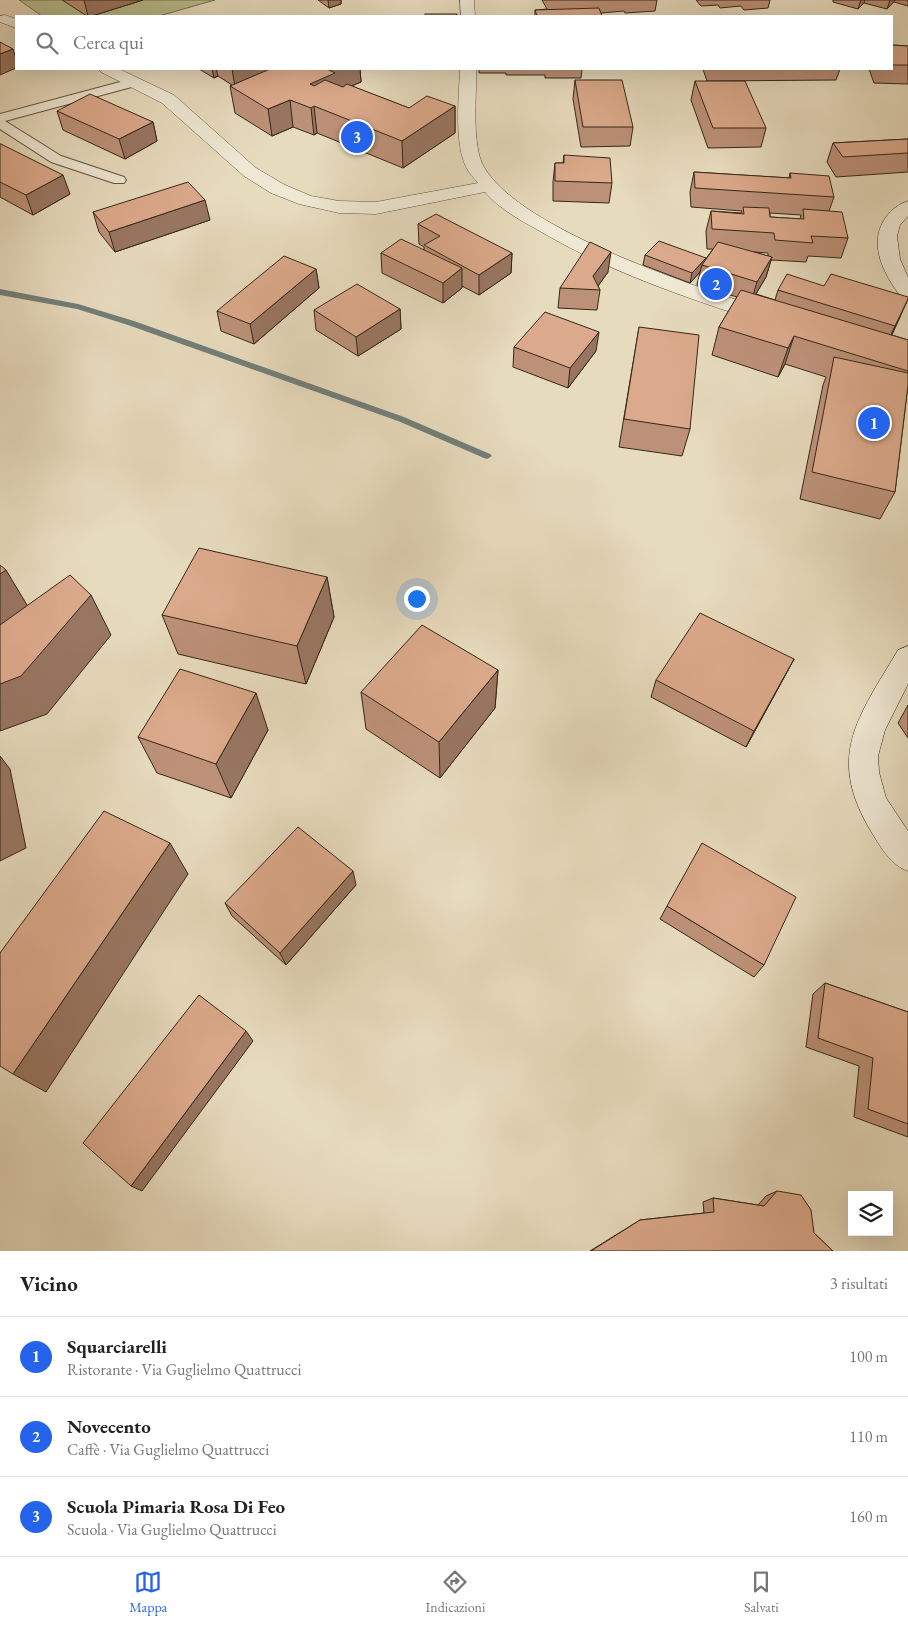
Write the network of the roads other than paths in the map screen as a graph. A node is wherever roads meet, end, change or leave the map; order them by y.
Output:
1 (468, 0) edge
2 (468, 15) edge
3 (109, 70) edge
4 (468, 70) edge
5 (135, 82) junction
6 (0, 118) edge
7 (0, 124) edge
8 (119, 180) dead end
9 (488, 186) junction
10 (908, 207) edge
11 (908, 293) edge
12 (790, 324) edge
13 (908, 658) edge
14 (908, 856) edge

1 - 2 street
3 - 5 street
4 - 9 street
5 - 6 lane
5 - 9 street
7 - 8 lane
9 - 12 street
10 - 11 street
13 - 14 street

